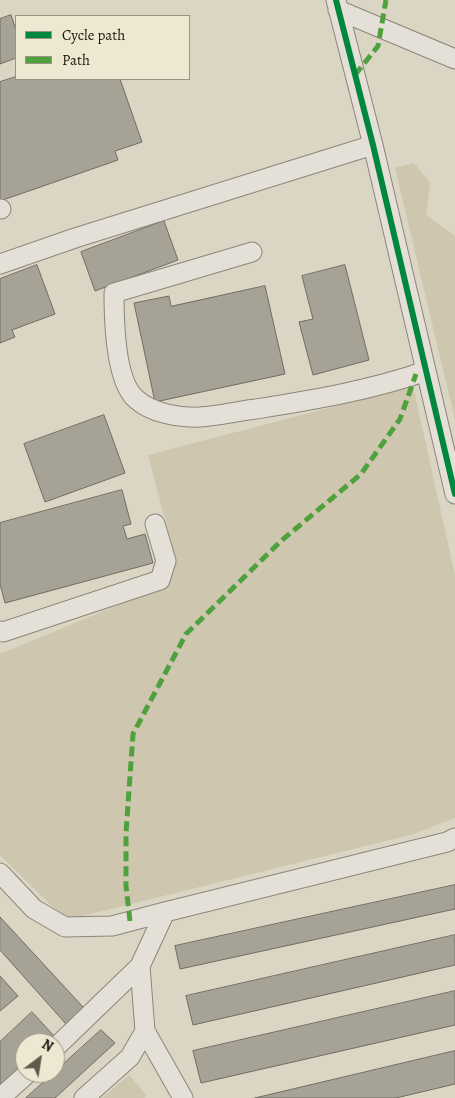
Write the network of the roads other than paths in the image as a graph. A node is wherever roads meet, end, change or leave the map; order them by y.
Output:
1 (337, 5) edge
2 (455, 59) edge
3 (373, 145) junction
4 (252, 252) dead end
5 (0, 264) edge
6 (426, 371) junction
7 (455, 494) edge
8 (155, 524) dead end
9 (0, 630) edge
10 (455, 838) edge
11 (0, 873) edge
12 (165, 912) junction
13 (140, 966) junction
14 (145, 1031) junction
15 (65, 1038) edge
16 (17, 1083) edge
17 (0, 1098) edge
18 (84, 1098) edge
19 (182, 1098) edge

1 - 2 street
1 - 3 street
3 - 5 street
3 - 6 street
4 - 6 street
6 - 7 street
8 - 9 street
10 - 12 street
11 - 12 street
12 - 13 street
13 - 14 street
13 - 15 street
14 - 18 street
14 - 19 street
16 - 17 street

